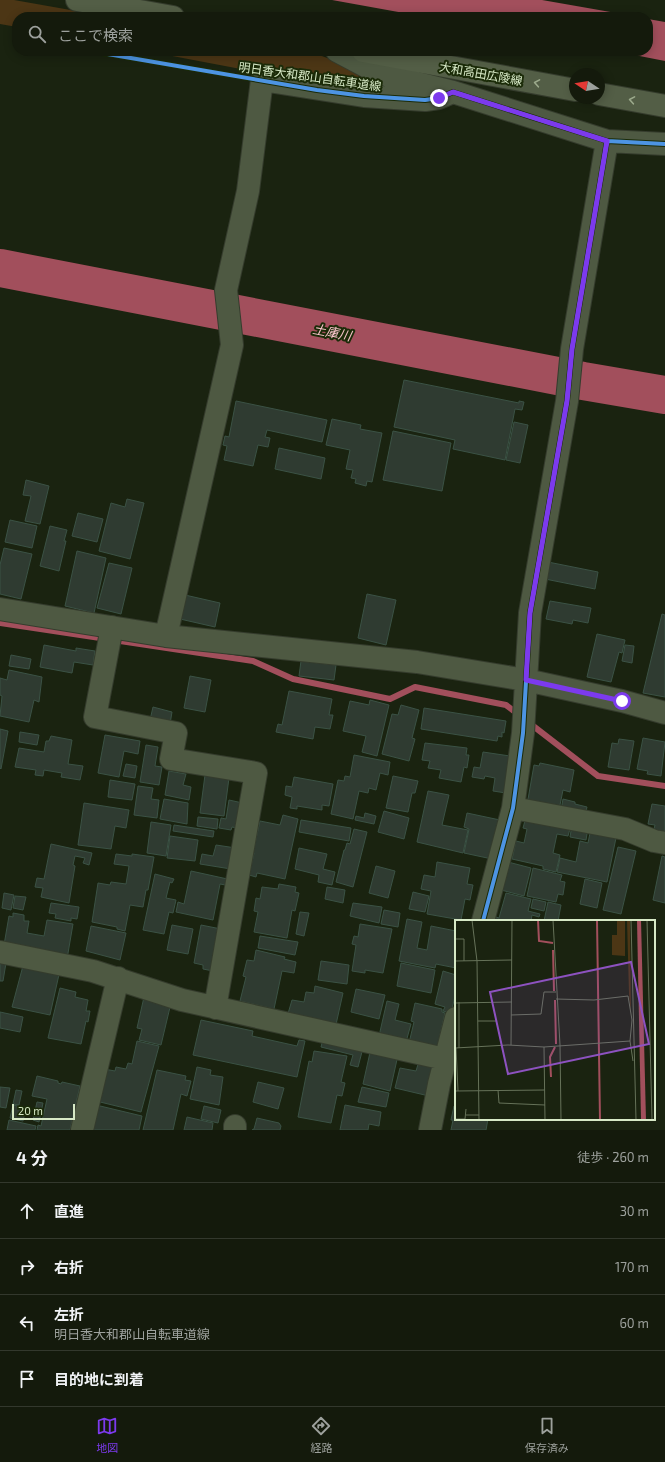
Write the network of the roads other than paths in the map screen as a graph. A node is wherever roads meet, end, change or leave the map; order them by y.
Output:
1 (77, 0) edge
2 (145, 12) edge
3 (346, 56) edge
4 (390, 56) edge
5 (569, 89) edge
6 (453, 92) junction
7 (605, 95) edge
8 (665, 106) edge
9 (607, 141) junction
10 (665, 144) edge
11 (0, 609) edge
12 (112, 627) junction
13 (166, 636) junction
14 (526, 680) junction
15 (665, 713) edge
16 (513, 808) junction
17 (665, 843) edge
18 (483, 920) edge
19 (0, 952) edge
20 (118, 978) junction
21 (215, 1008) junction
22 (455, 1022) edge
23 (445, 1059) junction
24 (82, 1130) edge
25 (430, 1130) edge

1 - 2 main road
3 - 6 street
5 -> 4 main road, 大和高田広陵線
6 - 9 street
6 - 13 street, 明日香大和郡山自転車道線
8 -> 7 main road
9 - 10 street
9 - 14 street
11 - 12 street
12 - 13 street
12 - 21 street
13 - 14 street
14 - 15 street
14 - 16 street
16 - 17 street
16 - 18 street
19 - 20 street
20 - 21 street
20 - 24 street
21 - 23 street
22 - 23 street
23 - 25 street

